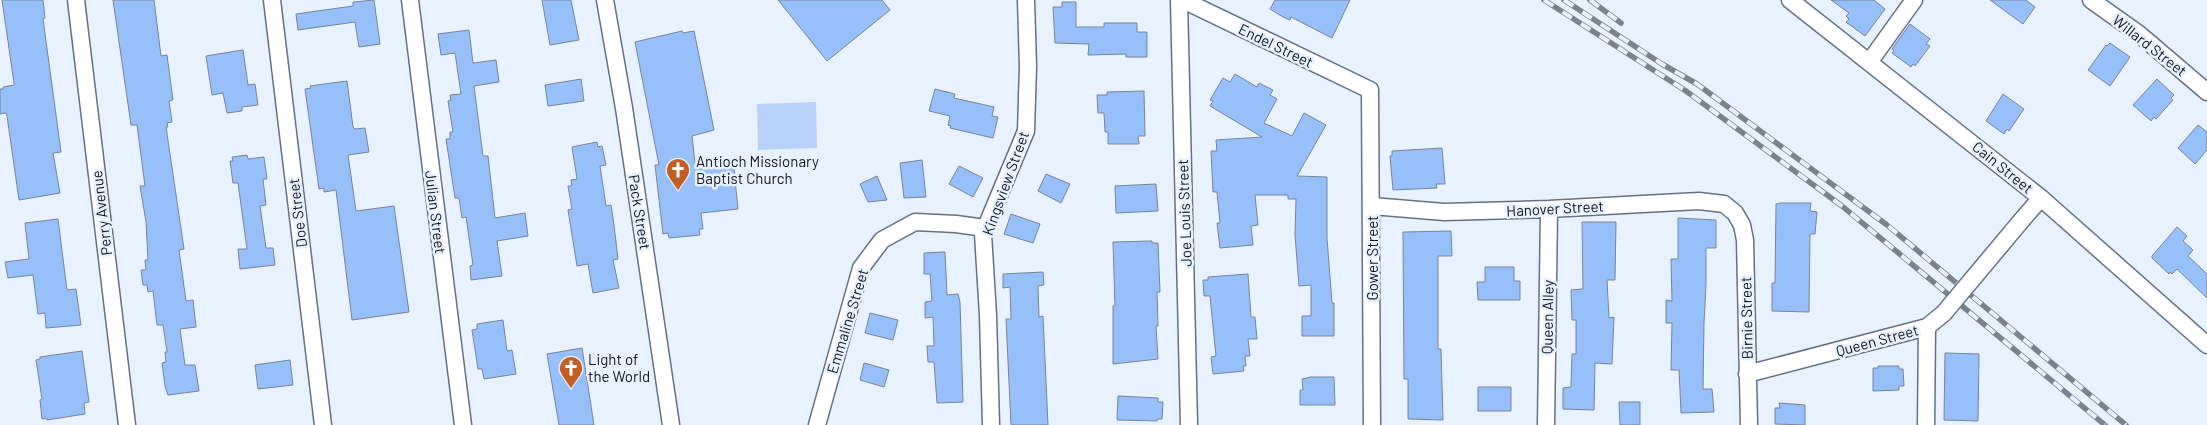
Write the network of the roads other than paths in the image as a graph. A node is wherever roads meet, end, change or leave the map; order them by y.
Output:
1 (76, 0) edge
2 (272, 0) edge
3 (410, 0) edge
4 (604, 0) edge
5 (1026, 0) edge
6 (1179, 0) edge
7 (1183, 0) edge
8 (1790, 0) edge
9 (1914, 0) edge
10 (2092, 0) edge
11 (1870, 62) junction
12 (1370, 90) joint
13 (2207, 92) edge
14 (2041, 198) junction
15 (1372, 206) junction
16 (1549, 209) junction
17 (1735, 212) joint
18 (985, 228) junction
19 (1927, 327) junction
20 (2207, 345) edge
21 (1747, 374) junction
22 (127, 425) edge
23 (323, 425) edge
24 (463, 425) edge
25 (671, 425) edge
26 (817, 425) edge
27 (991, 425) edge
28 (1189, 425) edge
29 (1372, 425) edge
30 (1546, 425) edge
31 (1749, 425) edge
32 (1926, 425) edge

1 - 22 street, Perry Avenue
2 - 23 street, Doe Street
3 - 24 street, Julian Street
4 - 25 street, Pack Street
5 - 18 street, Kingsview Street
6 - 28 street, Joe Louis Street
7 - 12 street, Endel Street
8 - 11 street, Cain Street
9 - 11 street
10 - 13 street, Willard Street
11 - 14 street, Cain Street
12 - 15 street, Gower Street
14 - 19 street, Queen Street, bridge
14 - 20 street, Cain Street
15 - 16 street, Hanover Street
15 - 29 street, Gower Street
16 - 17 street, Hanover Street
16 - 30 street, Queen Alley
17 - 21 street, Birnie Street
18 - 26 street, Emmaline Street
18 - 27 street, Kingsview Street
19 - 21 street, Queen Street
19 - 32 street
21 - 31 street, Birnie Street

